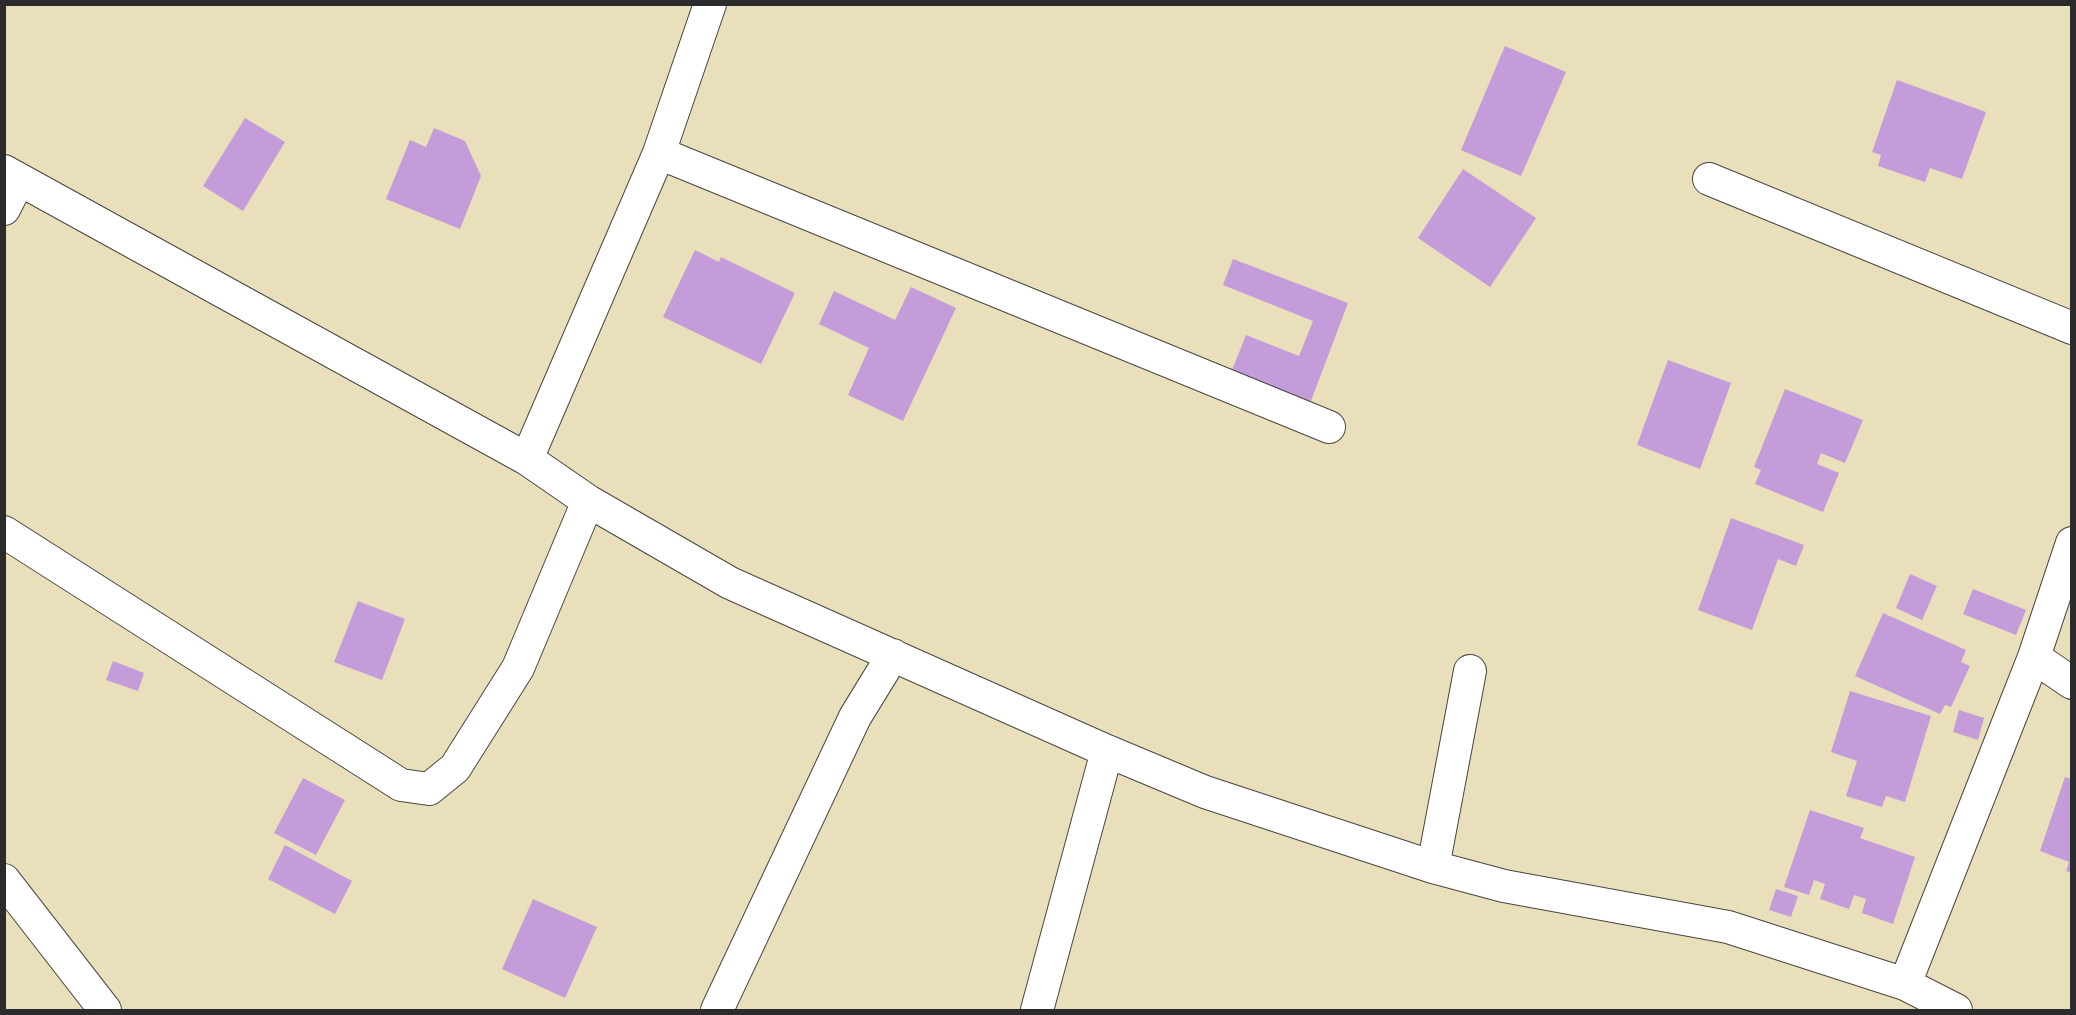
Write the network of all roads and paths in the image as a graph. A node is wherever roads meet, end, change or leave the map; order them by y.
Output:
1 (710, 4) edge
2 (659, 153) junction
3 (12, 176) edge
4 (1708, 179) dead end
5 (4, 209) edge
6 (2072, 328) edge
7 (1329, 427) dead end
8 (527, 459) junction
9 (588, 501) junction
10 (4, 532) edge
11 (2072, 543) edge
12 (893, 655) junction
13 (2034, 657) junction
14 (1470, 671) dead end
15 (2072, 683) edge
16 (1107, 751) junction
17 (1433, 867) junction
18 (4, 880) edge
19 (1905, 984) junction
20 (105, 1011) edge
21 (717, 1011) edge
22 (1037, 1011) edge
23 (1956, 1011) edge

1 - 2 street
2 - 7 street
2 - 8 street
3 - 5 street
3 - 8 street
4 - 6 street
8 - 9 street
9 - 10 street
9 - 12 street
11 - 13 street
12 - 16 street
12 - 21 street
13 - 15 street
13 - 19 street
14 - 17 street
16 - 17 street
16 - 22 street
17 - 19 street
18 - 20 street
19 - 23 street

